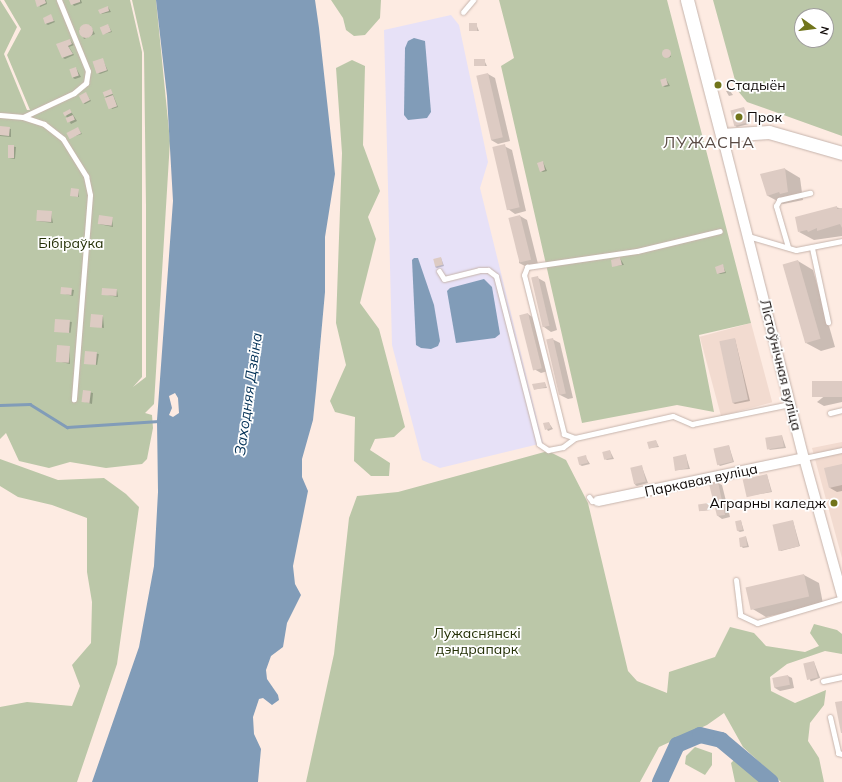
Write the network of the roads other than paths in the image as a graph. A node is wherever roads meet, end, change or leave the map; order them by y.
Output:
1 (59, 0) edge
2 (473, 0) edge
3 (687, 0) edge
4 (463, 12) dead end
5 (0, 115) edge
6 (23, 117) junction
7 (722, 135) junction
8 (842, 153) edge
9 (810, 193) dead end
10 (720, 231) dead end
11 (748, 236) junction
12 (842, 241) edge
13 (788, 247) junction
14 (812, 248) junction
15 (439, 271) dead end
16 (828, 322) dead end
17 (74, 399) dead end
18 (791, 404) junction
19 (842, 410) edge
20 (830, 413) dead end
21 (575, 438) junction
22 (842, 450) edge
23 (804, 458) junction
24 (593, 499) dead end
25 (736, 580) dead end
26 (840, 580) edge
27 (842, 595) edge
28 (842, 598) edge
29 (842, 677) edge
30 (823, 681) dead end
31 (830, 717) dead end
32 (842, 754) edge

1 - 6 lane
2 - 4 lane
3 - 7 street
5 - 6 lane
6 - 17 lane
7 - 8 street
7 - 11 street, Лістоўнічная вуліца
9 - 13 lane
10 - 21 lane
11 - 13 lane
11 - 18 street, Лістоўнічная вуліца
12 - 14 lane
13 - 14 lane
14 - 16 lane
15 - 21 lane
18 - 21 lane
18 - 23 street, Лістоўнічная вуліца
19 - 20 lane
22 - 23 lane
23 - 24 street, Паркавая вуліца
23 - 26 street, Лістоўнічная вуліца
25 - 28 lane
26 - 27 street, Лістоўнічная вуліца
29 - 30 lane
31 - 32 lane

